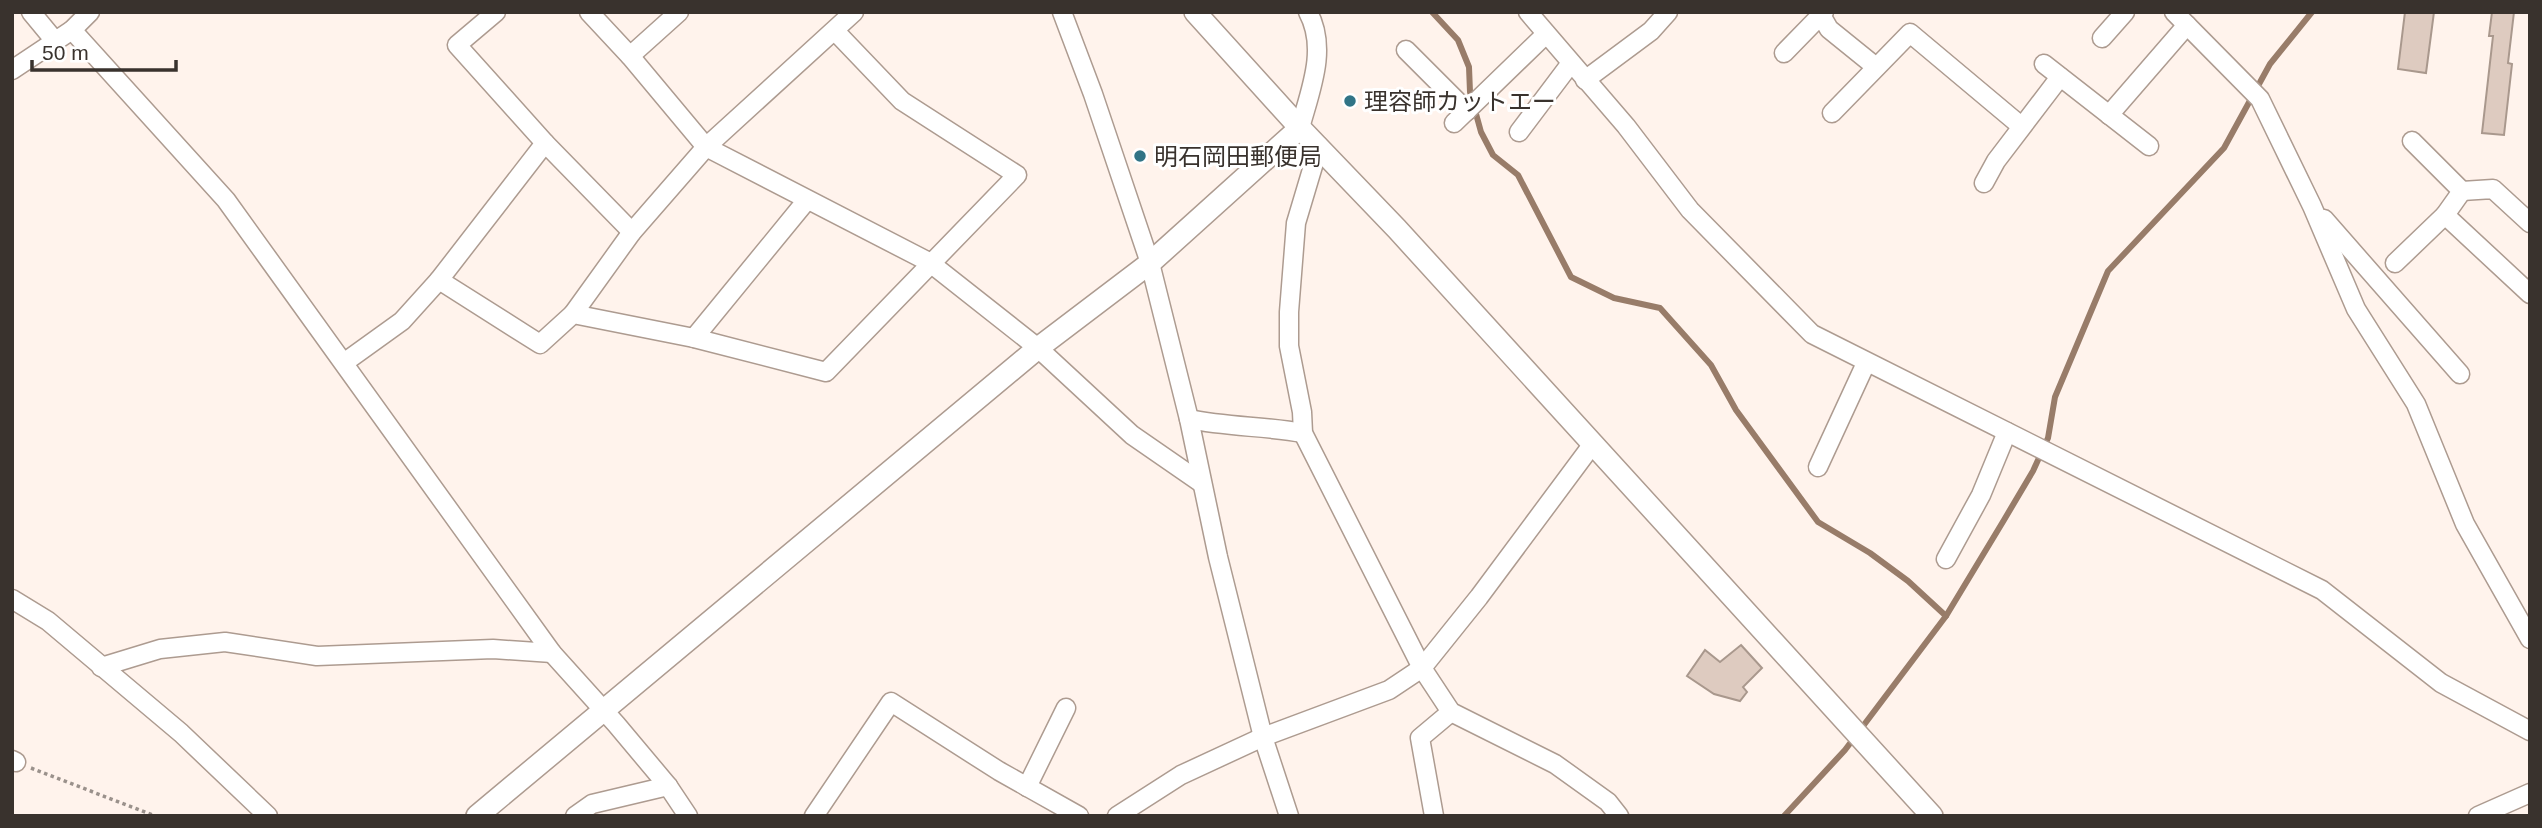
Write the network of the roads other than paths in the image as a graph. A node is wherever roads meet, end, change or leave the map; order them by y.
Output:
1 (31, 12) edge
2 (90, 12) edge
3 (496, 12) edge
4 (589, 12) edge
5 (679, 12) edge
6 (854, 12) edge
7 (1062, 12) edge
8 (1195, 12) edge
9 (1308, 12) edge
10 (1528, 12) edge
11 (1668, 12) edge
12 (2125, 12) edge
13 (2174, 12) edge
14 (1822, 14) edge
15 (2187, 25) junction
16 (72, 30) junction
17 (835, 31) junction
18 (1546, 33) junction
19 (2102, 38) dead end
20 (55, 41) junction
21 (1406, 50) dead end
22 (1784, 53) dead end
23 (630, 56) junction
24 (1571, 63) junction
25 (2044, 64) dead end
26 (1876, 67) junction
27 (12, 70) edge
28 (2060, 77) junction
29 (1585, 80) junction
30 (1467, 111) junction
31 (1832, 113) dead end
32 (2109, 115) junction
33 (1454, 124) dead end
34 (2021, 126) junction
35 (1300, 128) junction
36 (1519, 132) dead end
37 (2412, 141) dead end
38 (545, 144) junction
39 (1318, 146) junction
40 (2149, 146) dead end
41 (706, 147) junction
42 (1984, 183) dead end
43 (2462, 191) junction
44 (807, 200) junction
45 (2312, 206) junction
46 (2445, 215) junction
47 (2530, 223) edge
48 (632, 232) junction
49 (929, 262) junction
50 (1150, 263) junction
51 (2395, 263) dead end
52 (439, 280) junction
53 (2530, 294) edge
54 (573, 314) junction
55 (694, 338) junction
56 (1038, 348) junction
57 (345, 362) junction
58 (1866, 363) junction
59 (2460, 374) dead end
60 (1189, 419) junction
61 (2007, 432) junction
62 (1303, 433) junction
63 (1592, 445) junction
64 (1818, 467) dead end
65 (1200, 482) junction
66 (1947, 559) dead end
67 (12, 599) edge
68 (2530, 639) edge
69 (552, 653) junction
70 (101, 667) junction
71 (1422, 668) junction
72 (1066, 708) dead end
73 (605, 712) junction
74 (1451, 712) junction
75 (2530, 731) edge
76 (1263, 737) junction
77 (668, 786) junction
78 (1027, 787) junction
79 (2530, 793) edge
80 (268, 816) edge
81 (477, 816) edge
82 (575, 816) edge
83 (688, 816) edge
84 (814, 816) edge
85 (1079, 816) edge
86 (1117, 816) edge
87 (1289, 816) edge
88 (1434, 816) edge
89 (1619, 816) edge
90 (1932, 816) edge
91 (2478, 816) edge

1 - 20 street
2 - 16 street
3 - 38 street
4 - 23 street
5 - 23 street
6 - 17 street
7 - 50 street
8 - 35 street
9 - 35 street
10 - 18 street
11 - 29 street
12 - 19 street
13 - 15 street
14 - 22 street
14 - 26 street
15 - 32 street
15 - 45 street
16 - 20 street
16 - 57 street
17 - 41 street
17 - 49 street
18 - 24 street
18 - 30 street
20 - 27 street
21 - 30 street
23 - 41 street
24 - 29 street
24 - 36 street
25 - 28 street
26 - 31 street
26 - 34 street
28 - 32 street
28 - 34 street
29 - 58 street
30 - 33 street
32 - 40 street
34 - 42 street
35 - 39 street
35 - 50 street
37 - 43 street
38 - 48 street
38 - 52 street
39 - 62 street
39 - 63 street
41 - 44 street
41 - 48 street
43 - 46 street
43 - 47 street
44 - 49 street
44 - 55 street
45 - 59 street
45 - 68 street
46 - 51 street
46 - 53 street
48 - 54 street
49 - 55 street
49 - 56 street
50 - 56 street
50 - 60 street
52 - 54 street
52 - 57 street
54 - 55 street
56 - 65 street
56 - 73 street
57 - 69 street
58 - 61 street
58 - 64 street
60 - 62 street
60 - 65 street
61 - 66 street
61 - 75 street
62 - 71 street
63 - 71 street
63 - 90 street
65 - 76 street
67 - 70 street
69 - 70 street
69 - 73 street
70 - 80 street
71 - 74 street
71 - 76 street
72 - 78 street
73 - 77 street
73 - 81 street
74 - 88 street
74 - 89 street
76 - 86 street
76 - 87 street
77 - 82 street
77 - 83 street
78 - 84 street
78 - 85 street
79 - 91 street

